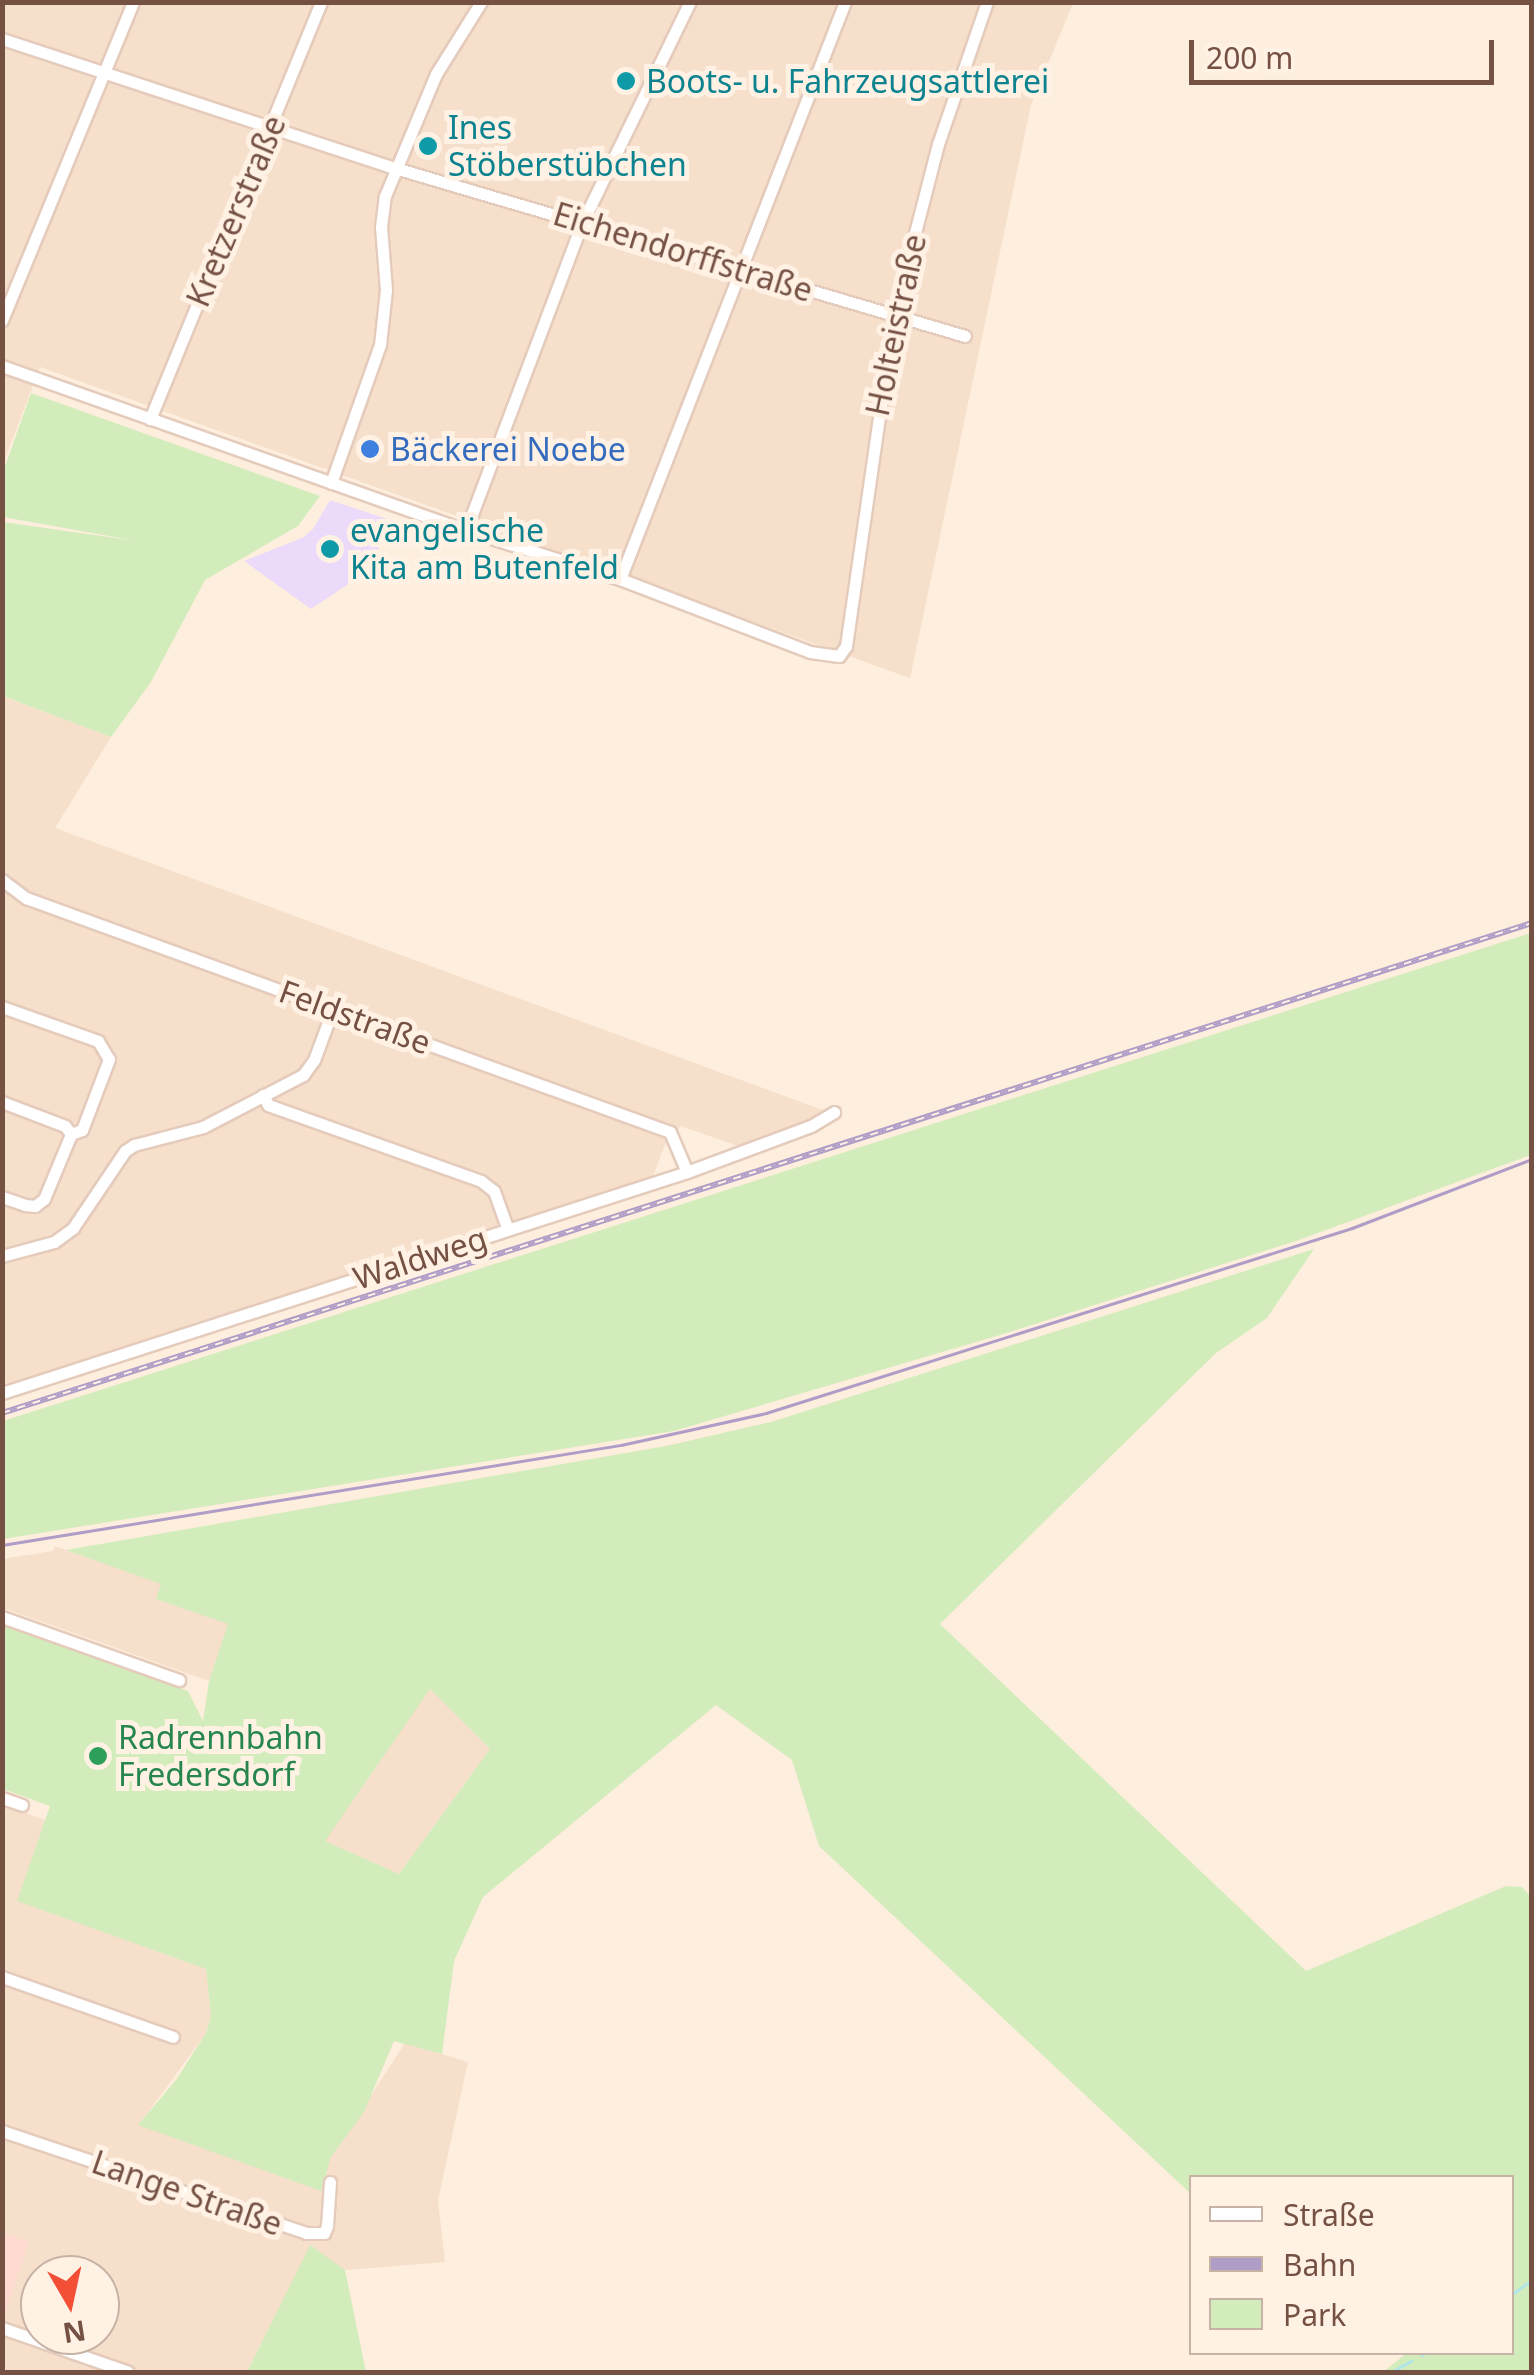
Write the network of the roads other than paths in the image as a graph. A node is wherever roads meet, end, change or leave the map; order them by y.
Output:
1 (134, 2) edge
2 (321, 2) edge
3 (481, 2) edge
4 (690, 2) edge
5 (845, 2) edge
6 (987, 2) edge
7 (2, 40) edge
8 (105, 74) junction
9 (271, 129) junction
10 (395, 168) junction
11 (582, 223) junction
12 (740, 270) junction
13 (894, 314) junction
14 (2, 320) edge
15 (964, 336) dead end
16 (2, 366) edge
17 (150, 419) junction
18 (332, 483) junction
19 (466, 530) junction
20 (620, 579) junction
21 (2, 880) edge
22 (2, 1007) edge
23 (332, 1009) junction
24 (263, 1095) junction
25 (2, 1102) edge
26 (834, 1112) dead end
27 (76, 1132) junction
28 (687, 1172) junction
29 (2, 1197) edge
30 (508, 1230) junction
31 (2, 1256) edge
32 (2, 1393) edge
33 (2, 1617) edge
34 (179, 1680) dead end
35 (2, 1798) edge
36 (22, 1804) dead end
37 (2, 1977) edge
38 (173, 2037) dead end
39 (2, 2131) edge
40 (330, 2182) dead end
41 (2, 2328) edge
42 (128, 2372) edge

1 - 8 street
2 - 9 street, Kretzerstraße
3 - 10 street
4 - 11 street
5 - 12 street
6 - 13 street, Holteistraße
7 - 8 street, Eichendorffstraße
8 - 9 street, Eichendorffstraße
8 - 14 street
9 - 10 street, Eichendorffstraße
9 - 17 street, Kretzerstraße
10 - 11 street, Eichendorffstraße
10 - 18 street
11 - 12 street, Eichendorffstraße
11 - 19 street
12 - 13 street, Eichendorffstraße
12 - 20 street
13 - 15 street, Eichendorffstraße
13 - 20 street, Holteistraße
16 - 17 street
17 - 18 street
18 - 19 street
19 - 20 street
21 - 23 street, Feldstraße
22 - 27 street
23 - 24 street
23 - 28 street, Feldstraße
24 - 30 street
24 - 31 street
25 - 27 street
26 - 28 street, Waldweg
27 - 29 street
28 - 30 street, Waldweg
30 - 32 street, Waldweg
33 - 34 street
35 - 36 street
37 - 38 street
39 - 40 street, Lange Straße
41 - 42 street

